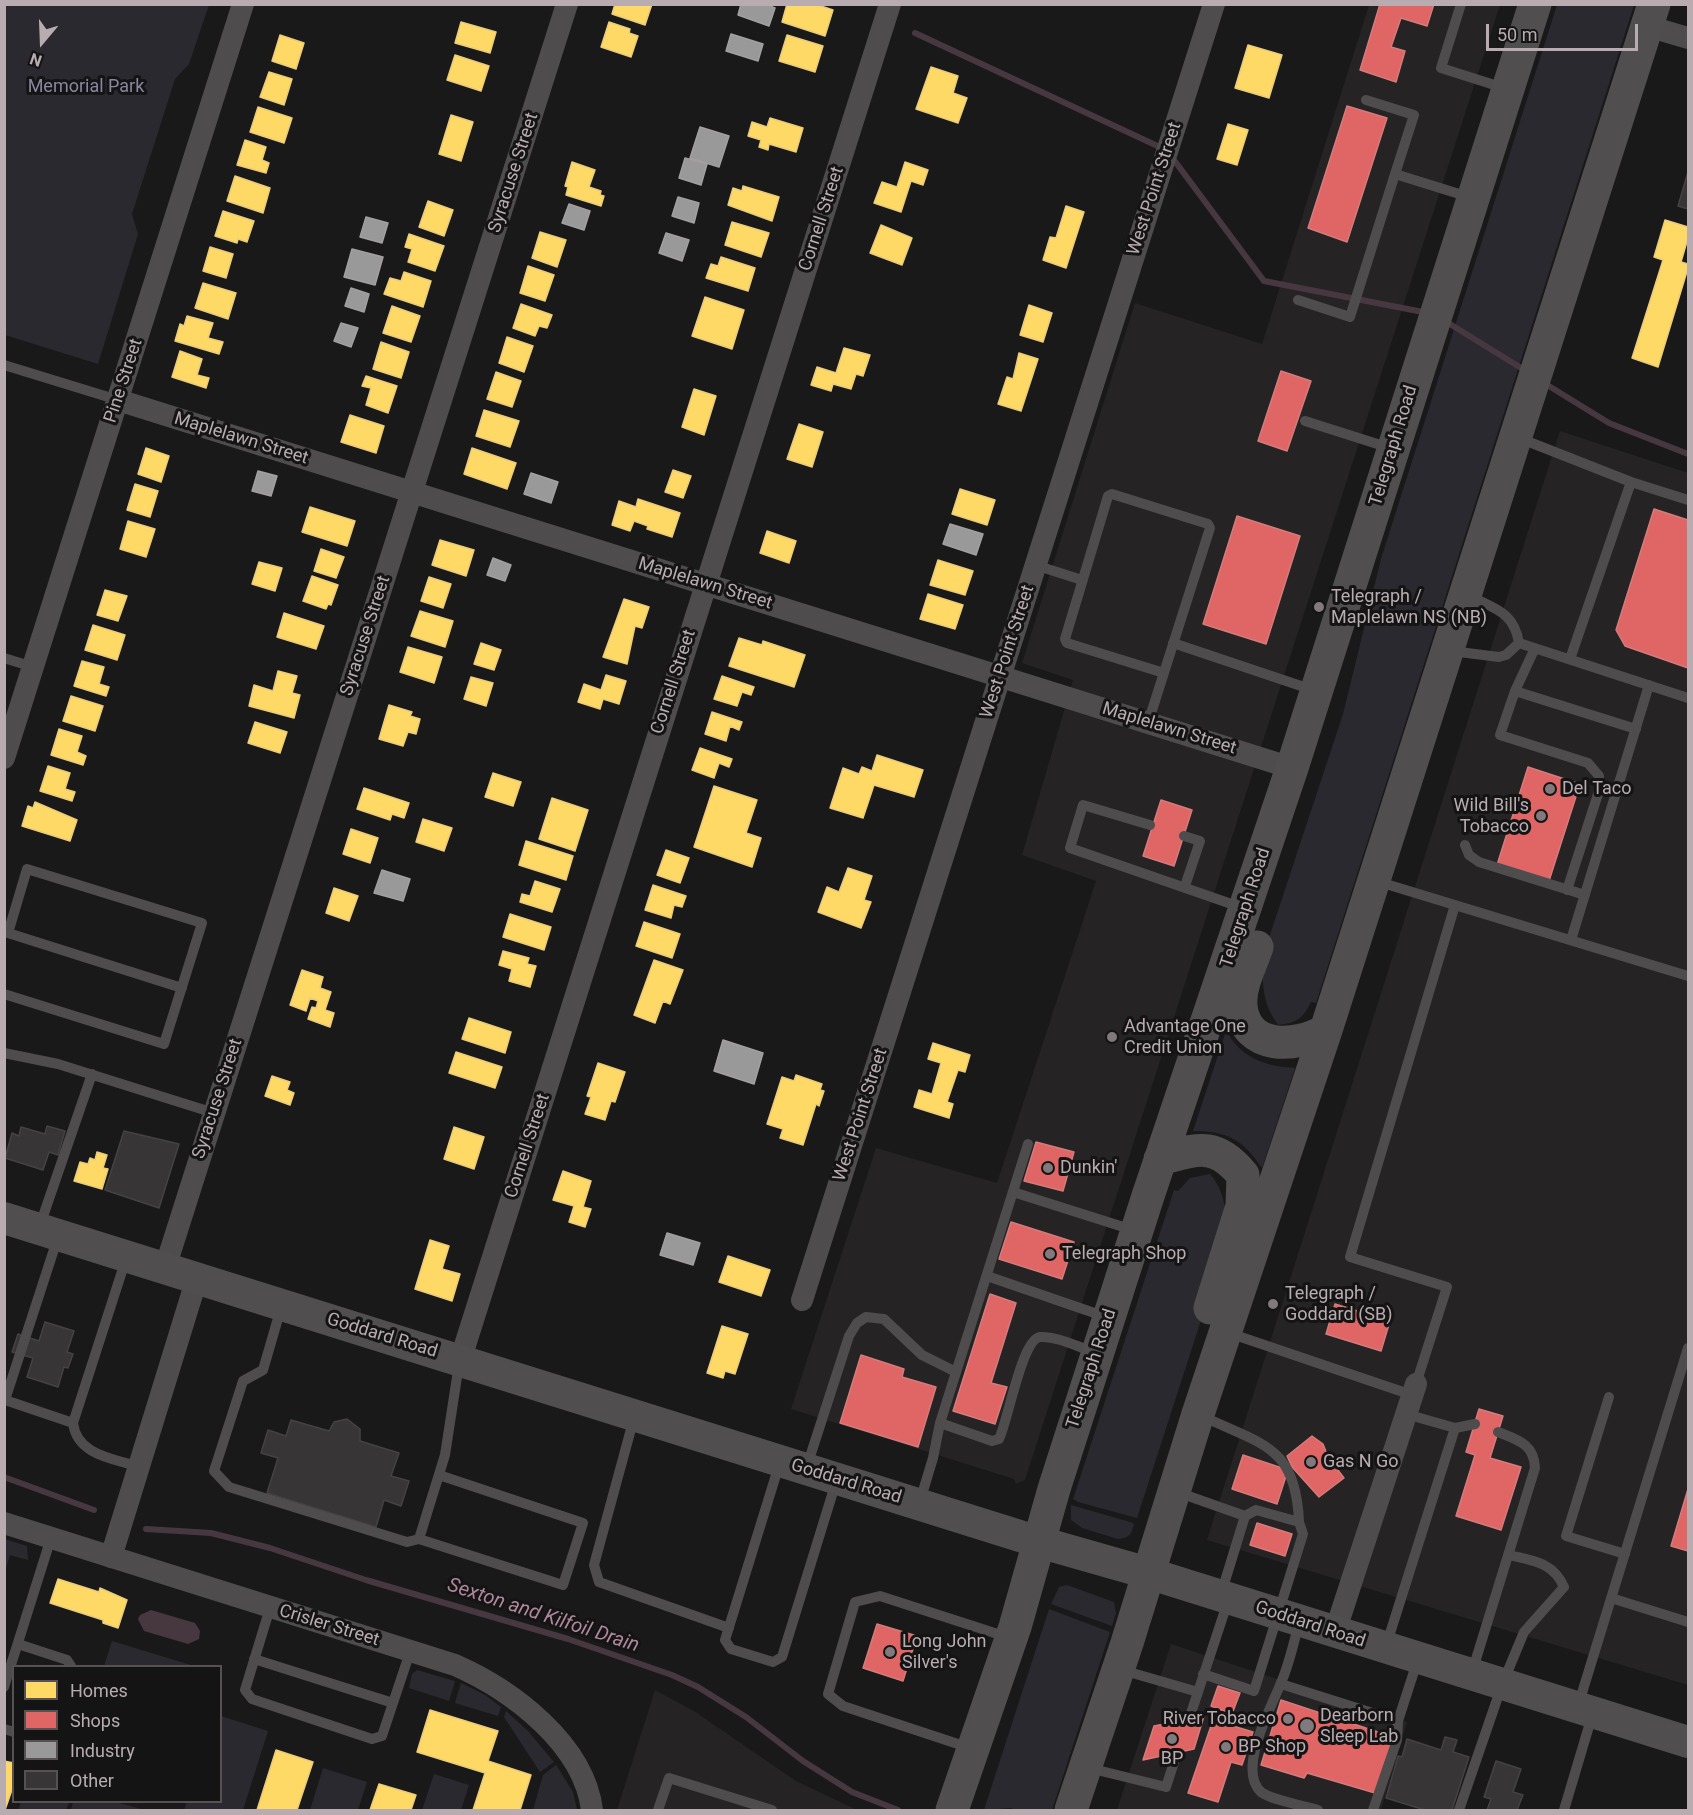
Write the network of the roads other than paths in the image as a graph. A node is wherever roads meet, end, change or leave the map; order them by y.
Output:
1 (243, 4) edge
2 (567, 4) edge
3 (890, 4) edge
4 (1214, 4) edge
5 (1461, 4) edge
6 (1535, 4) edge
7 (1650, 15) edge
8 (1689, 38) edge
9 (1508, 89) junction
10 (1366, 100) dead end
11 (1395, 174) junction
12 (1473, 198) junction
13 (1298, 300) dead end
14 (4, 364) edge
15 (118, 400) junction
16 (1305, 421) dead end
17 (1516, 437) junction
18 (1393, 449) junction
19 (1631, 482) junction
20 (412, 492) junction
21 (1689, 500) edge
22 (1035, 565) junction
23 (1082, 580) junction
24 (706, 584) junction
25 (1466, 593) junction
26 (1336, 631) junction
27 (1173, 643) junction
28 (1519, 643) junction
29 (1535, 648) junction
30 (1448, 650) junction
31 (4, 658) edge
32 (1570, 660) junction
33 (33, 667) junction
34 (1164, 673) junction
35 (1000, 676) junction
36 (1649, 685) junction
37 (1316, 691) junction
38 (1515, 691) junction
39 (1689, 698) edge
40 (1148, 723) junction
41 (1636, 729) junction
42 (4, 758) edge
43 (1292, 768) junction
44 (1150, 825) dead end
45 (1184, 836) dead end
46 (1465, 845) dead end
47 (1374, 880) junction
48 (1185, 886) junction
49 (1567, 890) junction
50 (1585, 895) junction
51 (1455, 905) junction
52 (1246, 909) junction
53 (6, 932) edge
54 (1571, 940) junction
55 (1689, 976) edge
56 (182, 988) junction
57 (4, 994) edge
58 (1326, 1030) junction
59 (4, 1053) edge
60 (92, 1074) junction
61 (214, 1113) junction
62 (1028, 1144) dead end
63 (1160, 1159) junction
64 (1013, 1192) junction
65 (4, 1218) edge
66 (1137, 1231) junction
67 (49, 1232) junction
68 (127, 1256) junction
69 (165, 1268) junction
70 (987, 1276) junction
71 (197, 1278) junction
72 (802, 1300) dead end
73 (282, 1305) junction
74 (1109, 1318) junction
75 (1226, 1332) junction
76 (1689, 1348) edge
77 (1098, 1353) junction
78 (460, 1361) junction
79 (957, 1372) junction
80 (1609, 1397) dead end
81 (1411, 1398) junction
82 (1198, 1414) junction
83 (635, 1416) junction
84 (72, 1423) junction
85 (940, 1423) junction
86 (1475, 1424) dead end
87 (1455, 1428) junction
88 (1498, 1432) dead end
89 (793, 1465) junction
90 (139, 1467) junction
91 (439, 1475) junction
92 (837, 1479) junction
93 (1170, 1501) junction
94 (919, 1504) junction
95 (1245, 1516) junction
96 (1299, 1522) junction
97 (4, 1523) edge
98 (51, 1538) junction
99 (419, 1539) junction
100 (1039, 1542) junction
101 (1625, 1554) junction
102 (1509, 1555) junction
103 (111, 1557) junction
104 (1148, 1573) junction
105 (1225, 1597) junction
106 (1611, 1598) junction
107 (1021, 1607) junction
108 (270, 1608) junction
109 (1290, 1618) junction
110 (1689, 1622) edge
111 (729, 1628) junction
112 (1335, 1632) junction
113 (1011, 1638) junction
114 (18, 1644) junction
115 (1385, 1649) junction
116 (410, 1652) junction
117 (254, 1659) junction
118 (1418, 1659) junction
119 (70, 1665) edge
120 (1119, 1669) junction
121 (1203, 1674) junction
122 (1472, 1675) junction
123 (1281, 1684) junction
124 (1502, 1685) junction
125 (4, 1687) edge
126 (1198, 1692) junction
127 (393, 1703) junction
128 (1586, 1710) junction
129 (1189, 1719) dead end
130 (1398, 1721) junction
131 (1689, 1743) edge
132 (973, 1749) junction
133 (1177, 1753) dead end
134 (1085, 1767) junction
135 (592, 1810) edge
136 (658, 1810) edge
137 (772, 1810) edge
138 (952, 1810) edge
139 (975, 1810) edge
140 (1071, 1810) edge
141 (1318, 1810) edge
142 (1373, 1810) edge
143 (1459, 1810) edge
144 (1564, 1810) edge

1 - 15 street, Pine Street
2 - 20 street, Syracuse Street
3 - 24 street, Cornell Street
4 - 22 street, West Point Street
5 - 9 lane
6 - 9 main road, Telegraph Road
7 - 8 street
7 - 17 main road
9 - 12 main road, Telegraph Road
10 - 11 lane
11 - 12 lane
11 - 13 lane
12 - 18 main road, Telegraph Road
14 - 15 lane
15 - 20 street, Maplelawn Street
15 - 33 street, Pine Street
16 - 18 lane
17 - 19 lane
17 - 25 main road
18 - 26 main road, Telegraph Road
19 - 21 lane
19 - 32 lane
20 - 24 street, Maplelawn Street
20 - 61 street, Syracuse Street
22 - 23 lane
22 - 35 street, West Point Street
23 - 27 lane
23 - 34 lane
24 - 35 street, Maplelawn Street
24 - 78 street, Cornell Street
25 - 28 lane
25 - 30 main road
26 - 37 main road, Telegraph Road
26 - 58 main road
27 - 34 lane
27 - 37 lane
28 - 29 lane
28 - 30 lane
29 - 32 lane
29 - 38 lane
30 - 47 main road
31 - 33 lane
32 - 36 lane
33 - 42 street, Pine Street
34 - 40 lane
35 - 40 street, Maplelawn Street
35 - 72 street, West Point Street
36 - 39 lane
36 - 41 lane
37 - 43 main road, Telegraph Road
38 - 41 lane
38 - 49 lane
40 - 43 street, Maplelawn Street
41 - 50 lane
43 - 52 main road, Telegraph Road
44 - 48 lane
45 - 48 lane
46 - 49 lane
47 - 51 lane
47 - 58 main road
48 - 52 lane
49 - 50 lane
50 - 54 lane
51 - 54 lane
51 - 81 lane
52 - 63 main road, Telegraph Road
53 - 56 lane
53 - 56 lane
54 - 55 lane
56 - 57 lane
58 - 75 main road
59 - 60 lane
60 - 61 lane
60 - 67 lane
61 - 69 street, Syracuse Street
62 - 64 lane
63 - 66 main road, Telegraph Road
63 - 93 main road
64 - 66 lane
64 - 70 lane
65 - 67 main road, Goddard Road
66 - 74 main road, Telegraph Road
67 - 68 main road, Goddard Road
67 - 84 lane
68 - 69 main road, Goddard Road
68 - 84 lane
69 - 71 main road, Goddard Road
70 - 74 lane
70 - 79 lane
71 - 73 main road, Goddard Road
71 - 90 street
73 - 78 main road, Goddard Road
73 - 99 lane
74 - 77 main road, Telegraph Road
75 - 81 lane
75 - 82 main road
76 - 101 lane
77 - 85 lane
77 - 100 main road, Telegraph Road
78 - 83 main road, Goddard Road
78 - 91 lane
79 - 85 lane
79 - 89 lane
80 - 101 lane
81 - 87 lane
81 - 112 street
82 - 93 main road
82 - 96 lane
83 - 89 main road, Goddard Road
83 - 111 lane
84 - 90 lane
85 - 94 lane
86 - 87 lane
87 - 115 lane
88 - 102 lane
89 - 92 main road, Goddard Road
89 - 111 lane
90 - 103 street
91 - 99 lane
91 - 99 lane
92 - 94 main road, Goddard Road
92 - 111 lane
93 - 95 lane
93 - 104 main road
94 - 100 main road, Goddard Road
95 - 96 lane
95 - 105 lane
96 - 109 lane
97 - 98 street, Crisler Street
98 - 103 street, Crisler Street
98 - 114 lane
100 - 104 main road, Goddard Road
100 - 107 main road, Telegraph Road
101 - 106 lane
102 - 122 lane
102 - 124 lane
103 - 108 street, Crisler Street
104 - 105 main road, Goddard Road
104 - 120 main road
105 - 109 main road, Goddard Road
105 - 121 lane
106 - 110 lane
106 - 128 lane
107 - 113 main road, Telegraph Road
107 - 139 main road
108 - 116 street, Crisler Street
108 - 117 lane
109 - 112 main road, Goddard Road
109 - 121 lane
109 - 123 lane
112 - 115 main road, Goddard Road
113 - 132 main road, Telegraph Road
113 - 132 lane
114 - 119 lane
114 - 125 lane
115 - 118 main road, Goddard Road
116 - 127 lane
116 - 135 street, Crisler Street
117 - 127 lane
117 - 127 lane
118 - 122 main road, Goddard Road
118 - 130 lane
120 - 126 lane
120 - 134 main road
121 - 126 lane
122 - 124 main road, Goddard Road
123 - 130 lane
123 - 141 lane
124 - 128 main road, Goddard Road
124 - 143 lane
126 - 129 lane
128 - 131 main road, Goddard Road
128 - 144 lane
130 - 142 lane
132 - 138 main road, Telegraph Road
133 - 134 lane
134 - 140 main road
136 - 137 lane

